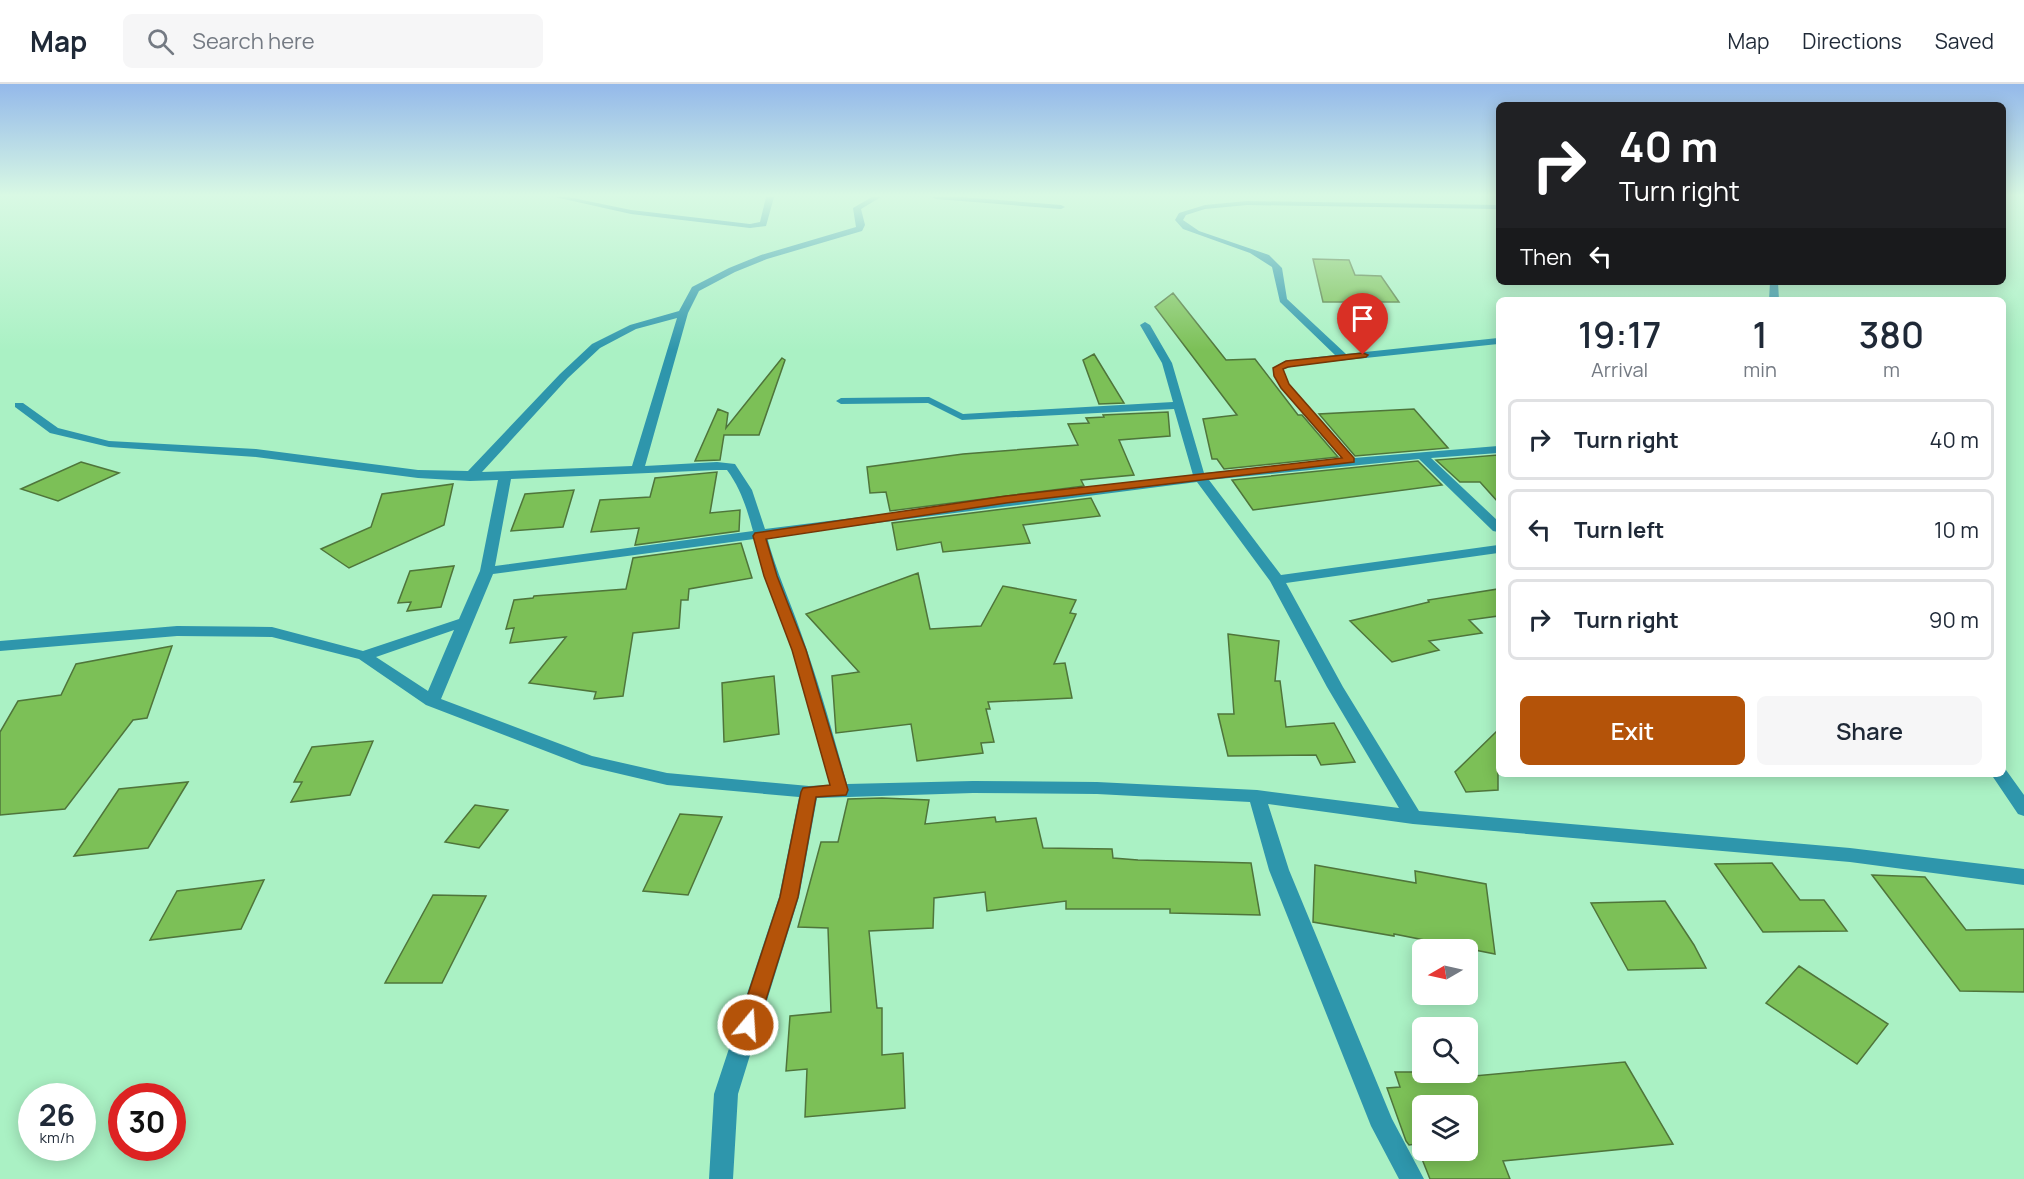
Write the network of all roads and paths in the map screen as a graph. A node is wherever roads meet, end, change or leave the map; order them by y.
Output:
1 (794, 248) edge
2 (1247, 248) edge
3 (682, 314) junction
4 (1145, 325) dead end
5 (1496, 341) edge
6 (1344, 358) junction
7 (841, 401) dead end
8 (19, 405) dead end
9 (1179, 405) junction
10 (1496, 449) edge
11 (1421, 455) junction
12 (1350, 460) junction
13 (637, 471) junction
14 (505, 476) junction
15 (1199, 476) junction
16 (470, 477) junction
17 (1496, 526) edge
18 (759, 536) junction
19 (1496, 549) edge
20 (487, 571) junction
21 (1277, 580) junction
22 (464, 622) junction
23 (0, 646) edge
24 (364, 656) junction
25 (432, 701) junction
26 (2002, 777) edge
27 (840, 790) junction
28 (809, 792) junction
29 (1257, 796) junction
30 (2024, 809) edge
31 (1413, 817) junction
32 (2024, 877) edge
33 (721, 1179) edge
34 (1412, 1179) edge

1 - 3 street
2 - 6 street
3 - 13 street
3 - 16 street
4 - 9 street
5 - 6 street
6 - 12 street
7 - 9 street
8 - 16 street
9 - 15 street
10 - 11 street
11 - 12 street
11 - 17 street
12 - 15 street
13 - 14 street
13 - 18 street
14 - 16 street
14 - 20 street
15 - 18 street
15 - 21 street
18 - 20 street
18 - 27 street
19 - 21 street
20 - 22 street
21 - 31 street
22 - 24 street
22 - 25 street
23 - 24 street
24 - 25 street
25 - 28 street
26 - 30 street
27 - 28 street
27 - 29 street
28 - 33 street
29 - 31 street
29 - 34 street
31 - 32 street

